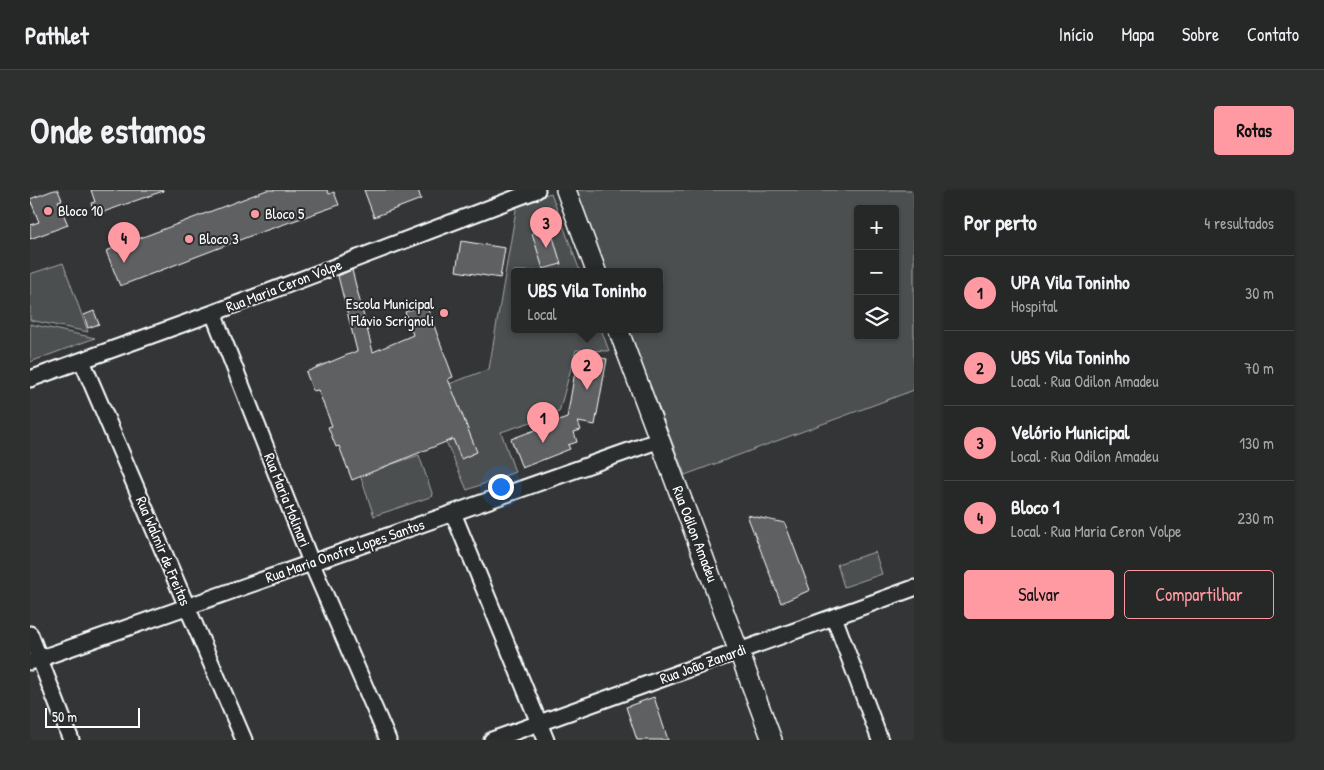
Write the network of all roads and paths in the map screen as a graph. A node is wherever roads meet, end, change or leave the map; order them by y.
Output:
1 (537, 190) edge
2 (566, 190) edge
3 (595, 268) edge
4 (213, 313) junction
5 (620, 333) edge
6 (82, 361) junction
7 (30, 379) edge
8 (660, 440) junction
9 (453, 512) junction
10 (311, 562) junction
11 (914, 588) edge
12 (187, 606) junction
13 (834, 617) junction
14 (30, 634) edge
15 (739, 651) junction
16 (35, 660) edge
17 (539, 723) junction
18 (71, 740) edge
19 (244, 740) edge
20 (388, 740) edge
21 (492, 740) edge
22 (546, 740) edge
23 (772, 740) edge
24 (880, 740) edge

1 - 4 street, Rua Maria Ceron Volpe
2 - 3 street
4 - 6 street, Rua Maria Ceron Volpe
4 - 10 street, Rua Maria Molinari
5 - 8 street, Rua Odilon Amadeu
6 - 7 street, Rua Maria Ceron Volpe
6 - 12 street, Rua Walmir de Freitas
8 - 9 street, Rua Maria Onofre Lopes Santos
8 - 15 street, Rua Odilon Amadeu
9 - 10 street, Rua Maria Onofre Lopes Santos
9 - 17 street
10 - 12 street, Rua Maria Onofre Lopes Santos
10 - 20 street, Rua Maria Molinari
11 - 13 street, Rua João Zanardi
12 - 16 street, Rua Maria Onofre Lopes Santos
12 - 19 street, Rua Walmir de Freitas
13 - 15 street, Rua João Zanardi
13 - 24 street
14 - 16 street
15 - 17 street, Rua João Zanardi
15 - 23 street, Rua Odilon Amadeu
16 - 18 street
17 - 21 street, Rua João Zanardi
17 - 22 street

